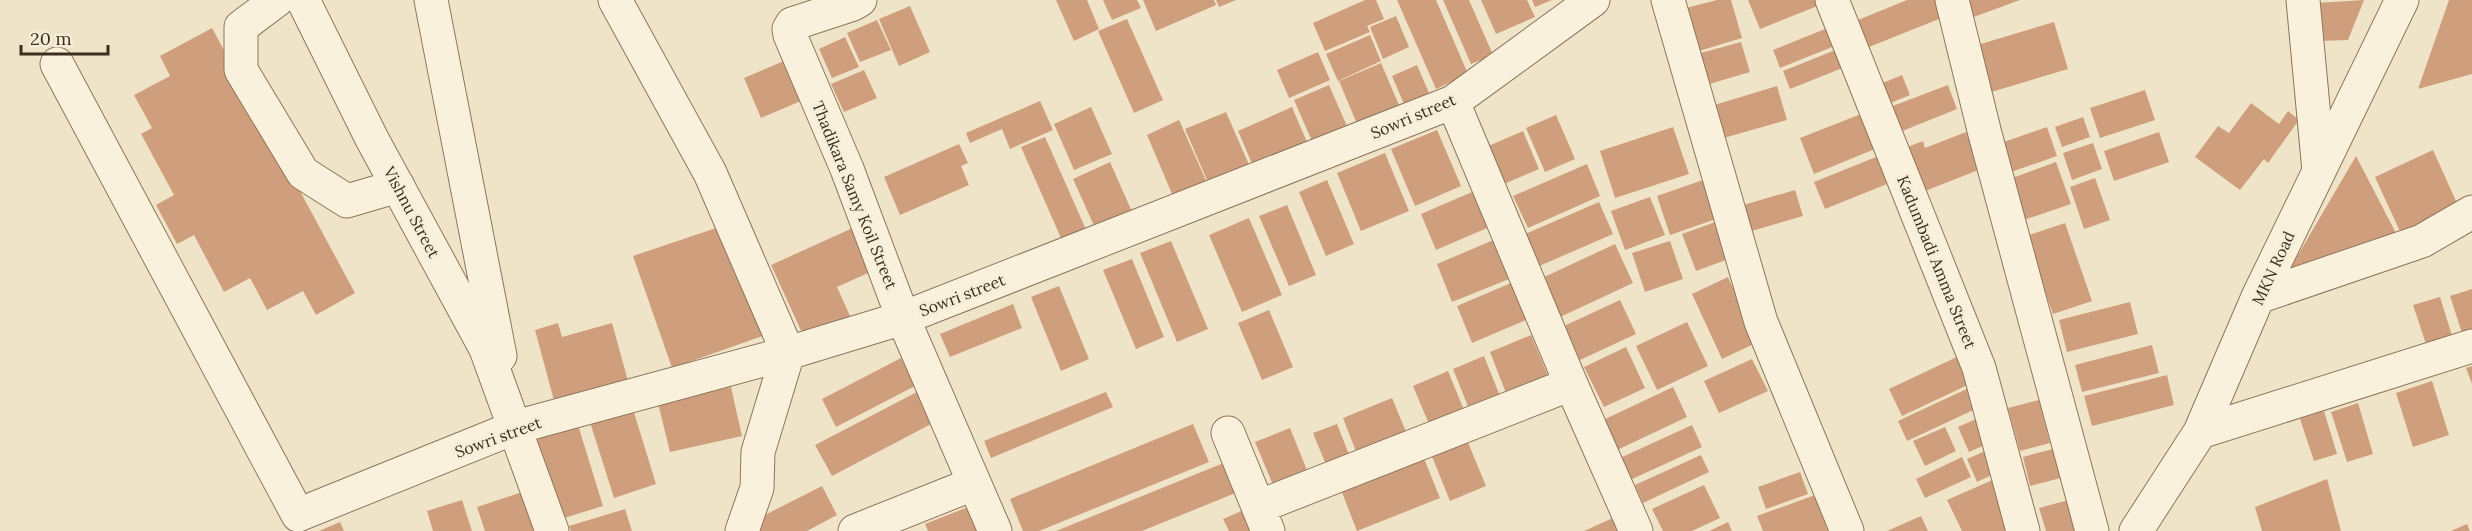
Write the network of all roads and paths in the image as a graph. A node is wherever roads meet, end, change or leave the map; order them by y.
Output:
1 (277, 0) edge
2 (303, 0) edge
3 (431, 0) edge
4 (615, 0) edge
5 (860, 0) edge
6 (1593, 0) edge
7 (1668, 0) edge
8 (1832, 0) edge
9 (1952, 0) edge
10 (2303, 0) edge
11 (2402, 0) edge
12 (57, 64) dead end
13 (1453, 102) junction
14 (2319, 171) junction
15 (398, 186) junction
16 (2472, 212) edge
17 (2258, 297) junction
18 (903, 318) junction
19 (2472, 346) edge
20 (788, 353) junction
21 (1571, 384) junction
22 (516, 427) junction
23 (2200, 432) junction
24 (1228, 433) dead end
25 (972, 484) junction
26 (1263, 519) edge
27 (535, 531) edge
28 (552, 531) edge
29 (742, 531) edge
30 (855, 531) edge
31 (994, 531) edge
32 (1636, 531) edge
33 (1847, 531) edge
34 (2023, 531) edge
35 (2092, 531) edge
36 (2136, 531) edge

1 - 15 street
2 - 15 street, Vishnu Street
3 - 27 street
4 - 20 street
5 - 18 street, Thadikara Samy Koil Street
6 - 13 street, Sowri street
7 - 33 street
8 - 34 street, Kadumbadi Amma Street
9 - 35 street
10 - 14 street
11 - 14 street, MKN Road
12 - 22 street, Sowri street
13 - 18 street, Sowri street
13 - 21 street
14 - 17 street, MKN Road
15 - 22 street, Vishnu Street
16 - 17 street
17 - 23 street, MKN Road
18 - 20 street, Sowri street
18 - 25 street, Thadikara Samy Koil Street
19 - 23 street
20 - 22 street, Sowri street
20 - 29 street
21 - 26 street
21 - 32 street
22 - 28 street, Vishnu Street
23 - 36 street, MKN Road
24 - 26 street
25 - 30 street
25 - 31 street, Thadikara Samy Koil Street

